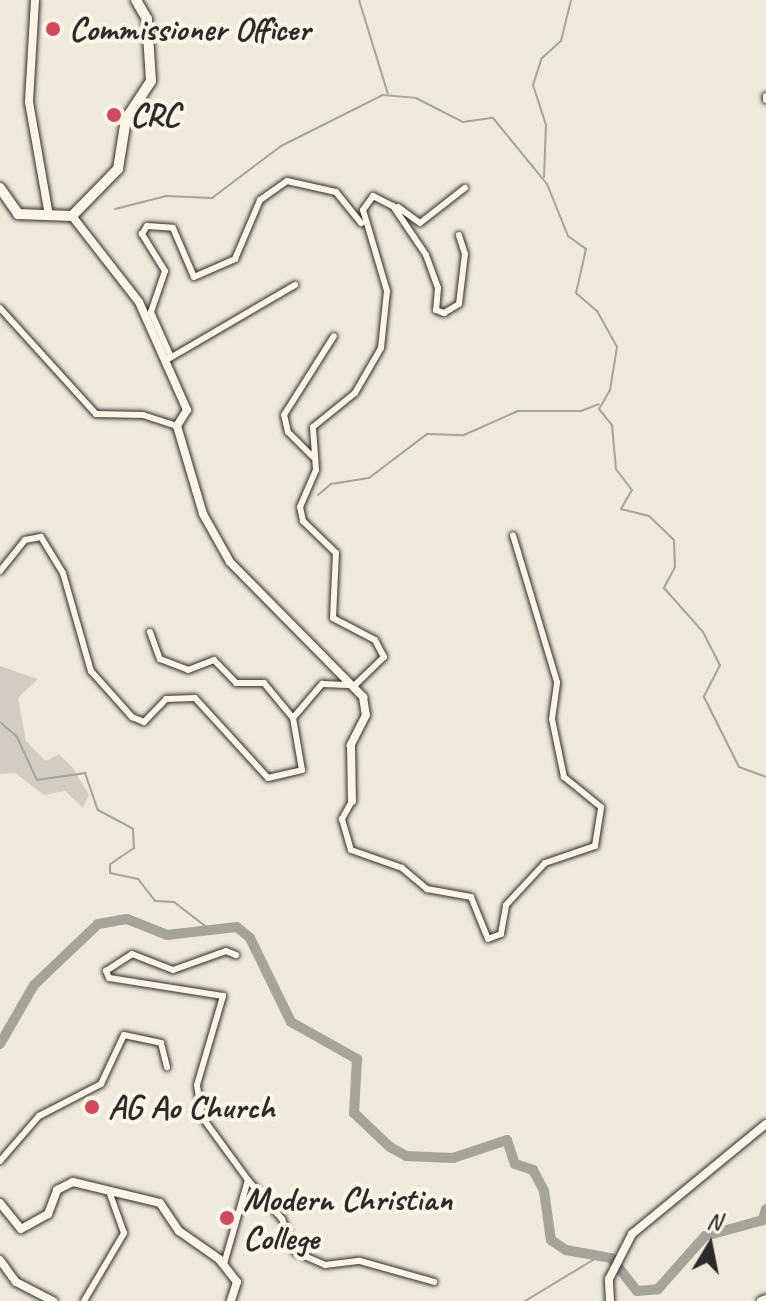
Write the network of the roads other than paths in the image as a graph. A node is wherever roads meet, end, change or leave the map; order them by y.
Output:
1 (35, 0) edge
2 (128, 0) edge
3 (136, 0) edge
4 (148, 27) junction
5 (0, 188) edge
6 (465, 188) dead end
7 (382, 197) junction
8 (48, 210) junction
9 (72, 216) junction
10 (362, 226) junction
11 (459, 235) dead end
12 (295, 285) dead end
13 (0, 308) edge
14 (334, 336) dead end
15 (167, 360) junction
16 (177, 426) junction
17 (315, 460) junction
18 (513, 535) dead end
19 (0, 571) edge
20 (150, 632) dead end
21 (355, 685) junction
22 (293, 718) junction
23 (352, 801) joint
24 (236, 955) dead end
25 (167, 1067) dead end
26 (766, 1124) edge
27 (0, 1161) edge
28 (248, 1180) junction
29 (110, 1194) junction
30 (0, 1203) edge
31 (0, 1260) edge
32 (224, 1264) junction
33 (434, 1282) dead end
34 (53, 1301) edge
35 (84, 1301) edge
36 (231, 1301) edge
37 (610, 1301) edge

1 - 8 street
2 - 4 street
3 - 4 highway
4 - 9 highway
5 - 8 highway
6 - 7 street
7 - 10 street
7 - 11 street
8 - 9 highway
9 - 15 street
10 - 15 street
10 - 17 street
12 - 15 street
13 - 16 street
14 - 17 street
15 - 16 street
16 - 21 street
17 - 21 street
18 - 23 street
19 - 22 street
20 - 22 street
21 - 22 street
21 - 23 street
24 - 28 street
25 - 27 street
26 - 37 street
28 - 32 street
28 - 33 street
29 - 30 street
29 - 32 street
29 - 35 street
31 - 34 street
32 - 36 street

